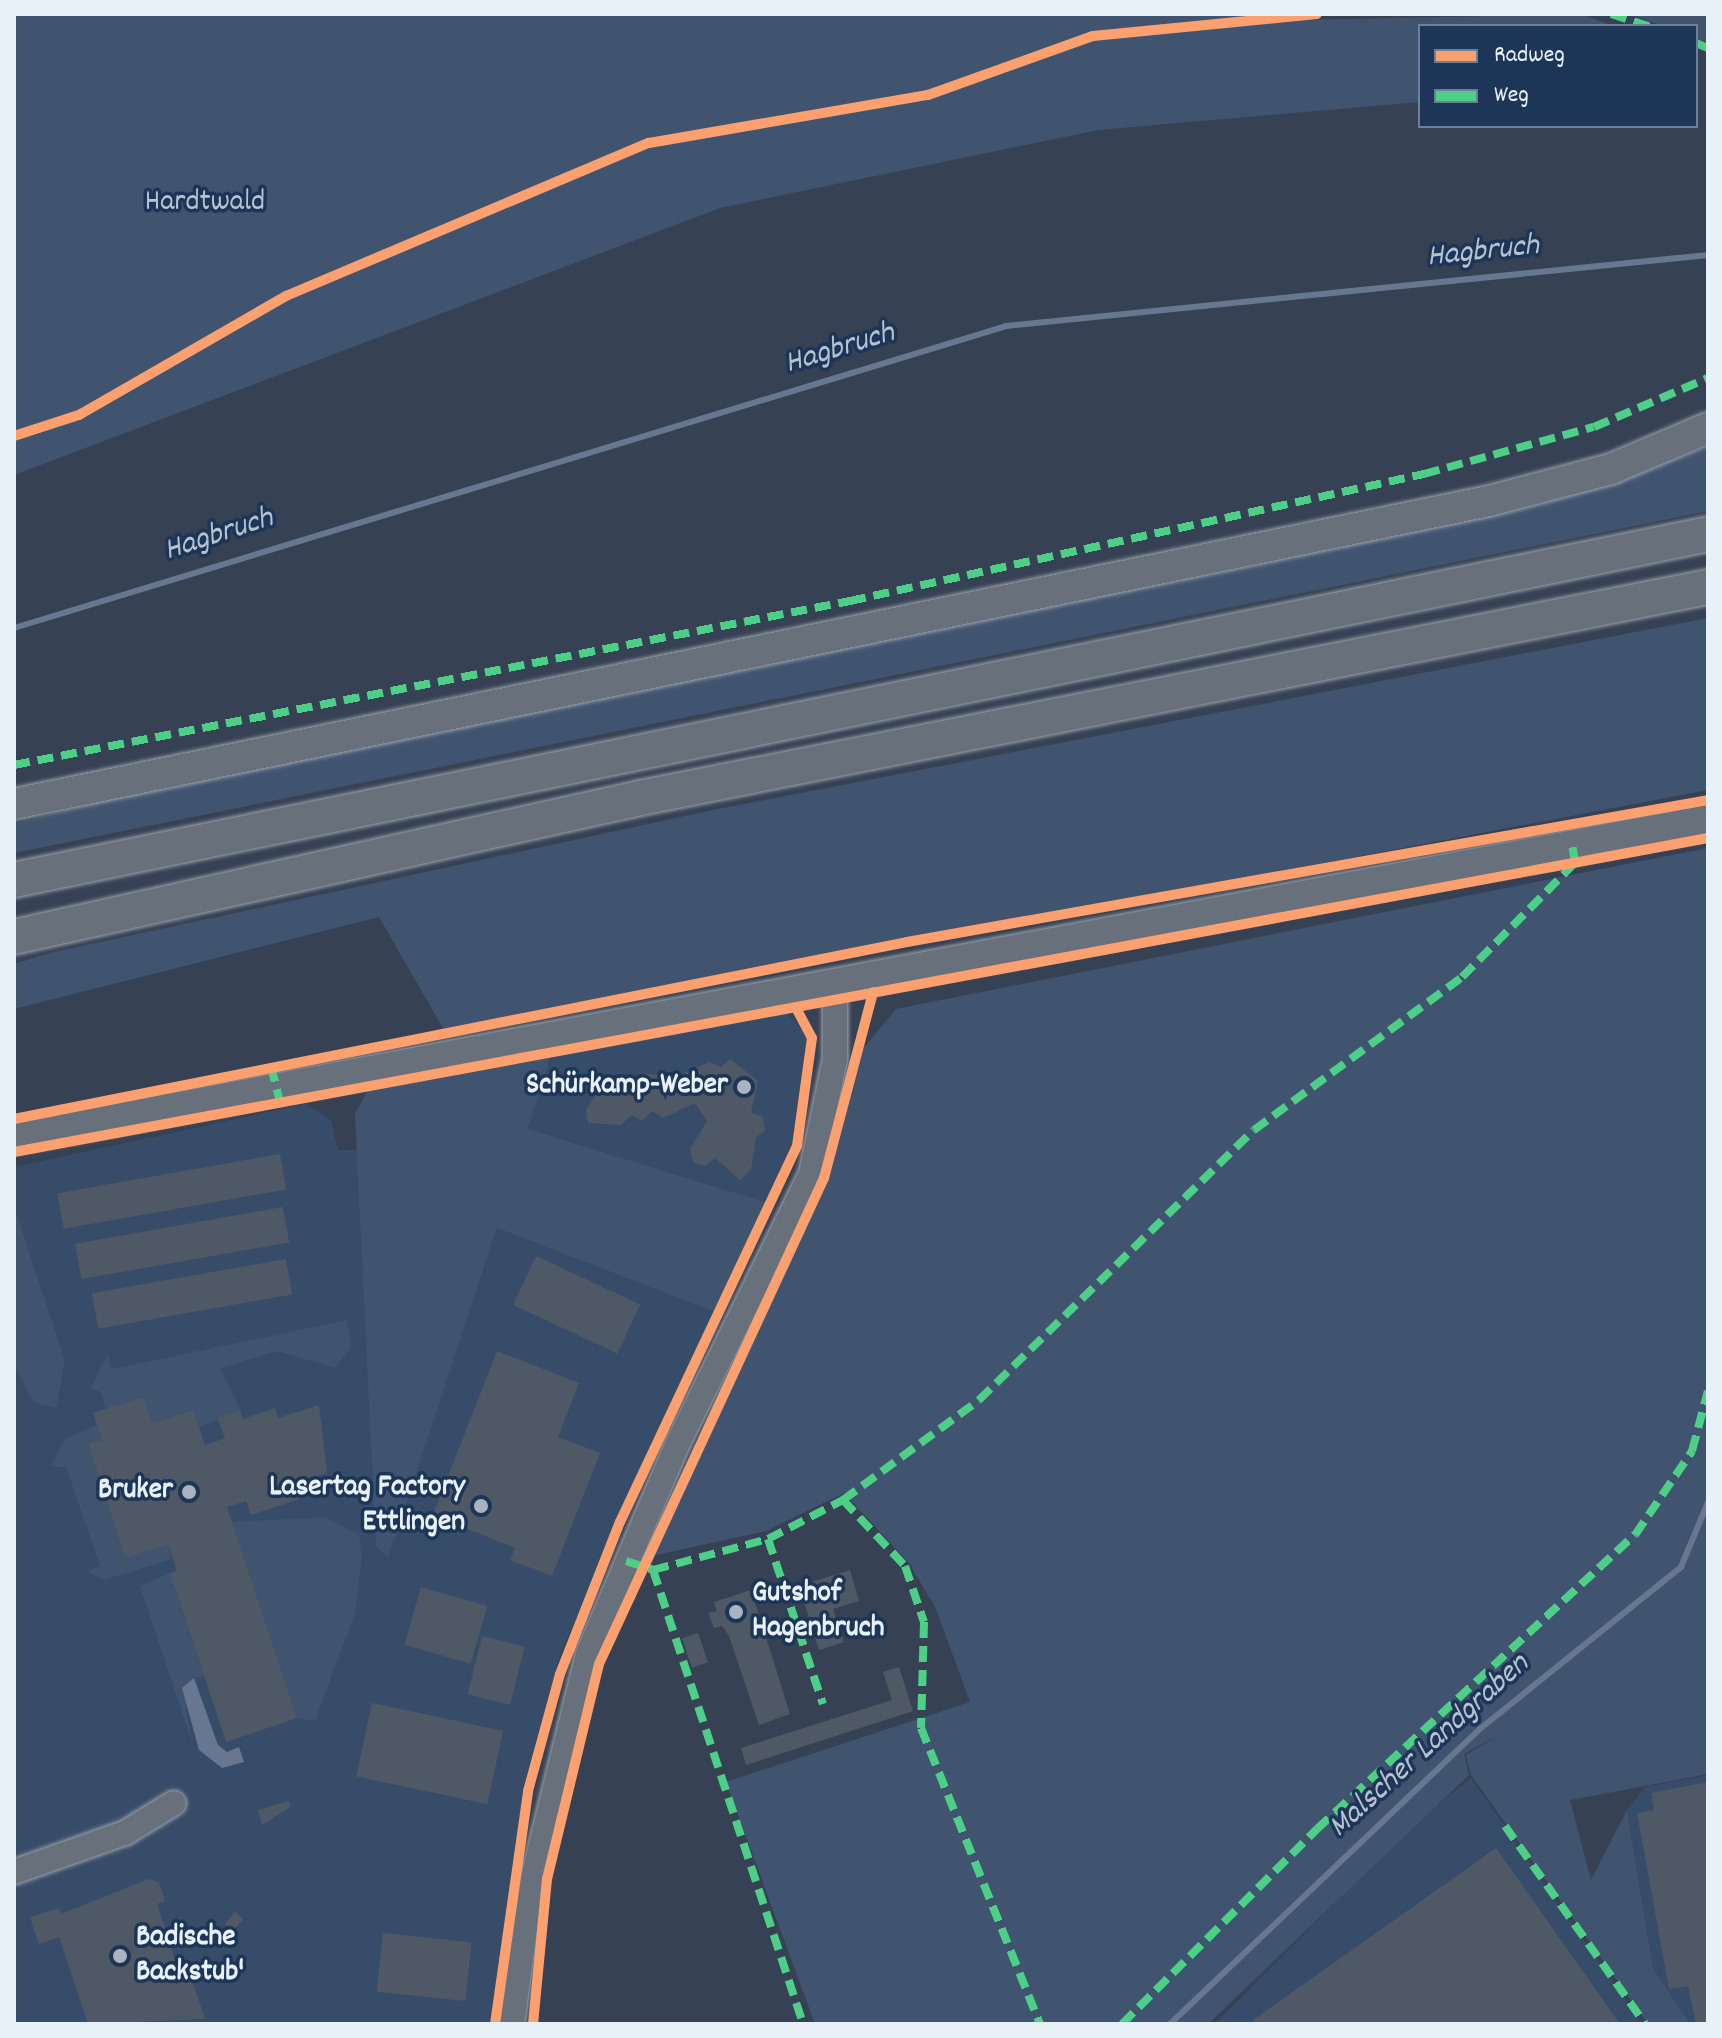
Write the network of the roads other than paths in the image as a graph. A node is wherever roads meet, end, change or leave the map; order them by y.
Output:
1 (1708, 428) edge
2 (1708, 534) edge
3 (1708, 587) edge
4 (14, 804) edge
5 (1708, 820) edge
6 (14, 880) edge
7 (14, 937) edge
8 (835, 981) junction
9 (14, 1138) edge
10 (174, 1803) dead end
11 (14, 1872) edge
12 (512, 2024) edge

1 - 4 main road
2 - 6 highway
3 - 7 highway
5 - 8 main road
8 - 9 main road
8 - 12 street
10 - 11 street

